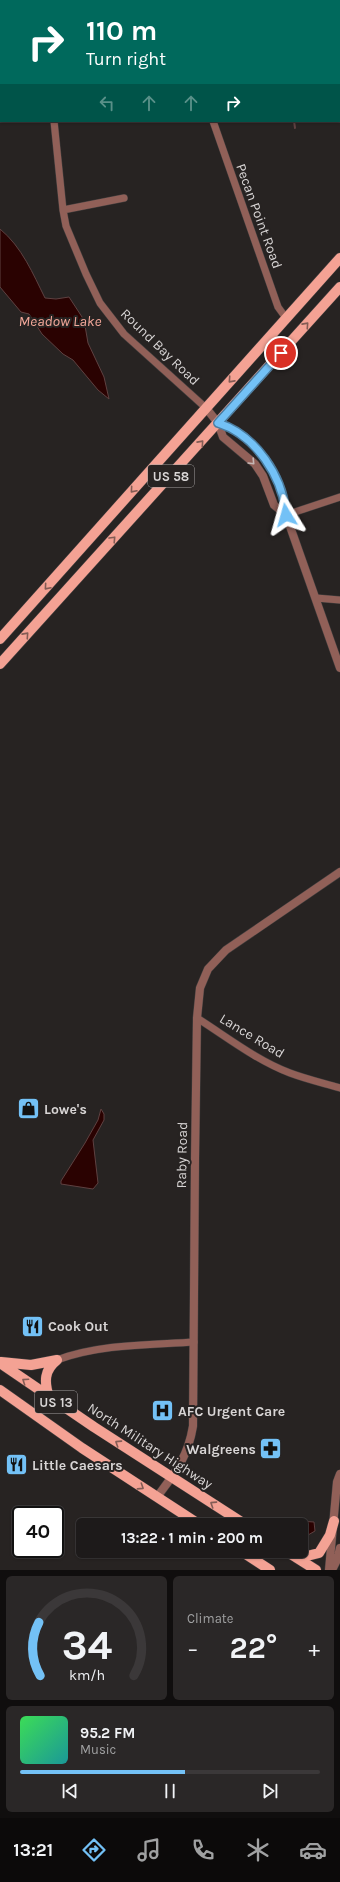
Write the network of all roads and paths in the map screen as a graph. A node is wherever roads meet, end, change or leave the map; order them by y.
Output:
1 (54, 122) edge
2 (213, 122) edge
3 (124, 198) dead end
4 (63, 210) junction
5 (340, 258) edge
6 (340, 287) edge
7 (286, 318) junction
8 (206, 408) junction
9 (218, 423) junction
10 (340, 497) edge
11 (286, 515) junction
12 (316, 598) junction
13 (340, 600) edge
14 (0, 639) edge
15 (0, 664) edge
16 (340, 668) edge
17 (340, 872) edge
18 (197, 1018) junction
19 (340, 1088) edge
20 (194, 1342) junction
21 (57, 1360) junction
22 (0, 1363) edge
23 (0, 1390) edge
24 (48, 1397) junction
25 (340, 1474) edge
26 (172, 1477) junction
27 (157, 1498) junction
28 (189, 1518) edge
29 (235, 1518) edge
30 (334, 1521) junction
31 (340, 1548) edge
32 (308, 1556) edge
33 (252, 1558) edge
34 (296, 1558) edge
35 (270, 1570) edge
36 (316, 1570) edge
37 (329, 1570) edge
38 (332, 1570) edge

1 - 4 street, Round Bay Road
2 - 7 street, Pecan Point Road
3 - 4 street
4 - 8 street, Round Bay Road
5 - 7 main road, US 58
9 -> 6 main road, US 58
7 -> 8 main road, US 58
8 - 9 street, Round Bay Road
8 -> 14 main road, US 58
9 -> 11 street
9 - 11 street
15 -> 9 main road, US 58
10 - 11 street
11 - 12 street
12 - 13 street
12 - 16 street
17 - 18 street, Raby Road
18 - 19 street, Lance Road
18 - 20 street, Raby Road
20 - 21 street
20 - 26 street, Raby Road
21 - 22 main road
21 - 24 main road
24 -> 22 main road, North Military Highway / US 13
23 -> 27 main road, US 13
26 -> 24 main road, North Military Highway / US 13
25 - 30 street
26 - 27 street, Raby Road
29 -> 26 main road, North Military Highway / US 13
27 - 28 main road, US 13
30 - 32 main road
30 - 37 street
31 - 38 street
33 - 35 main road
34 - 36 main road

